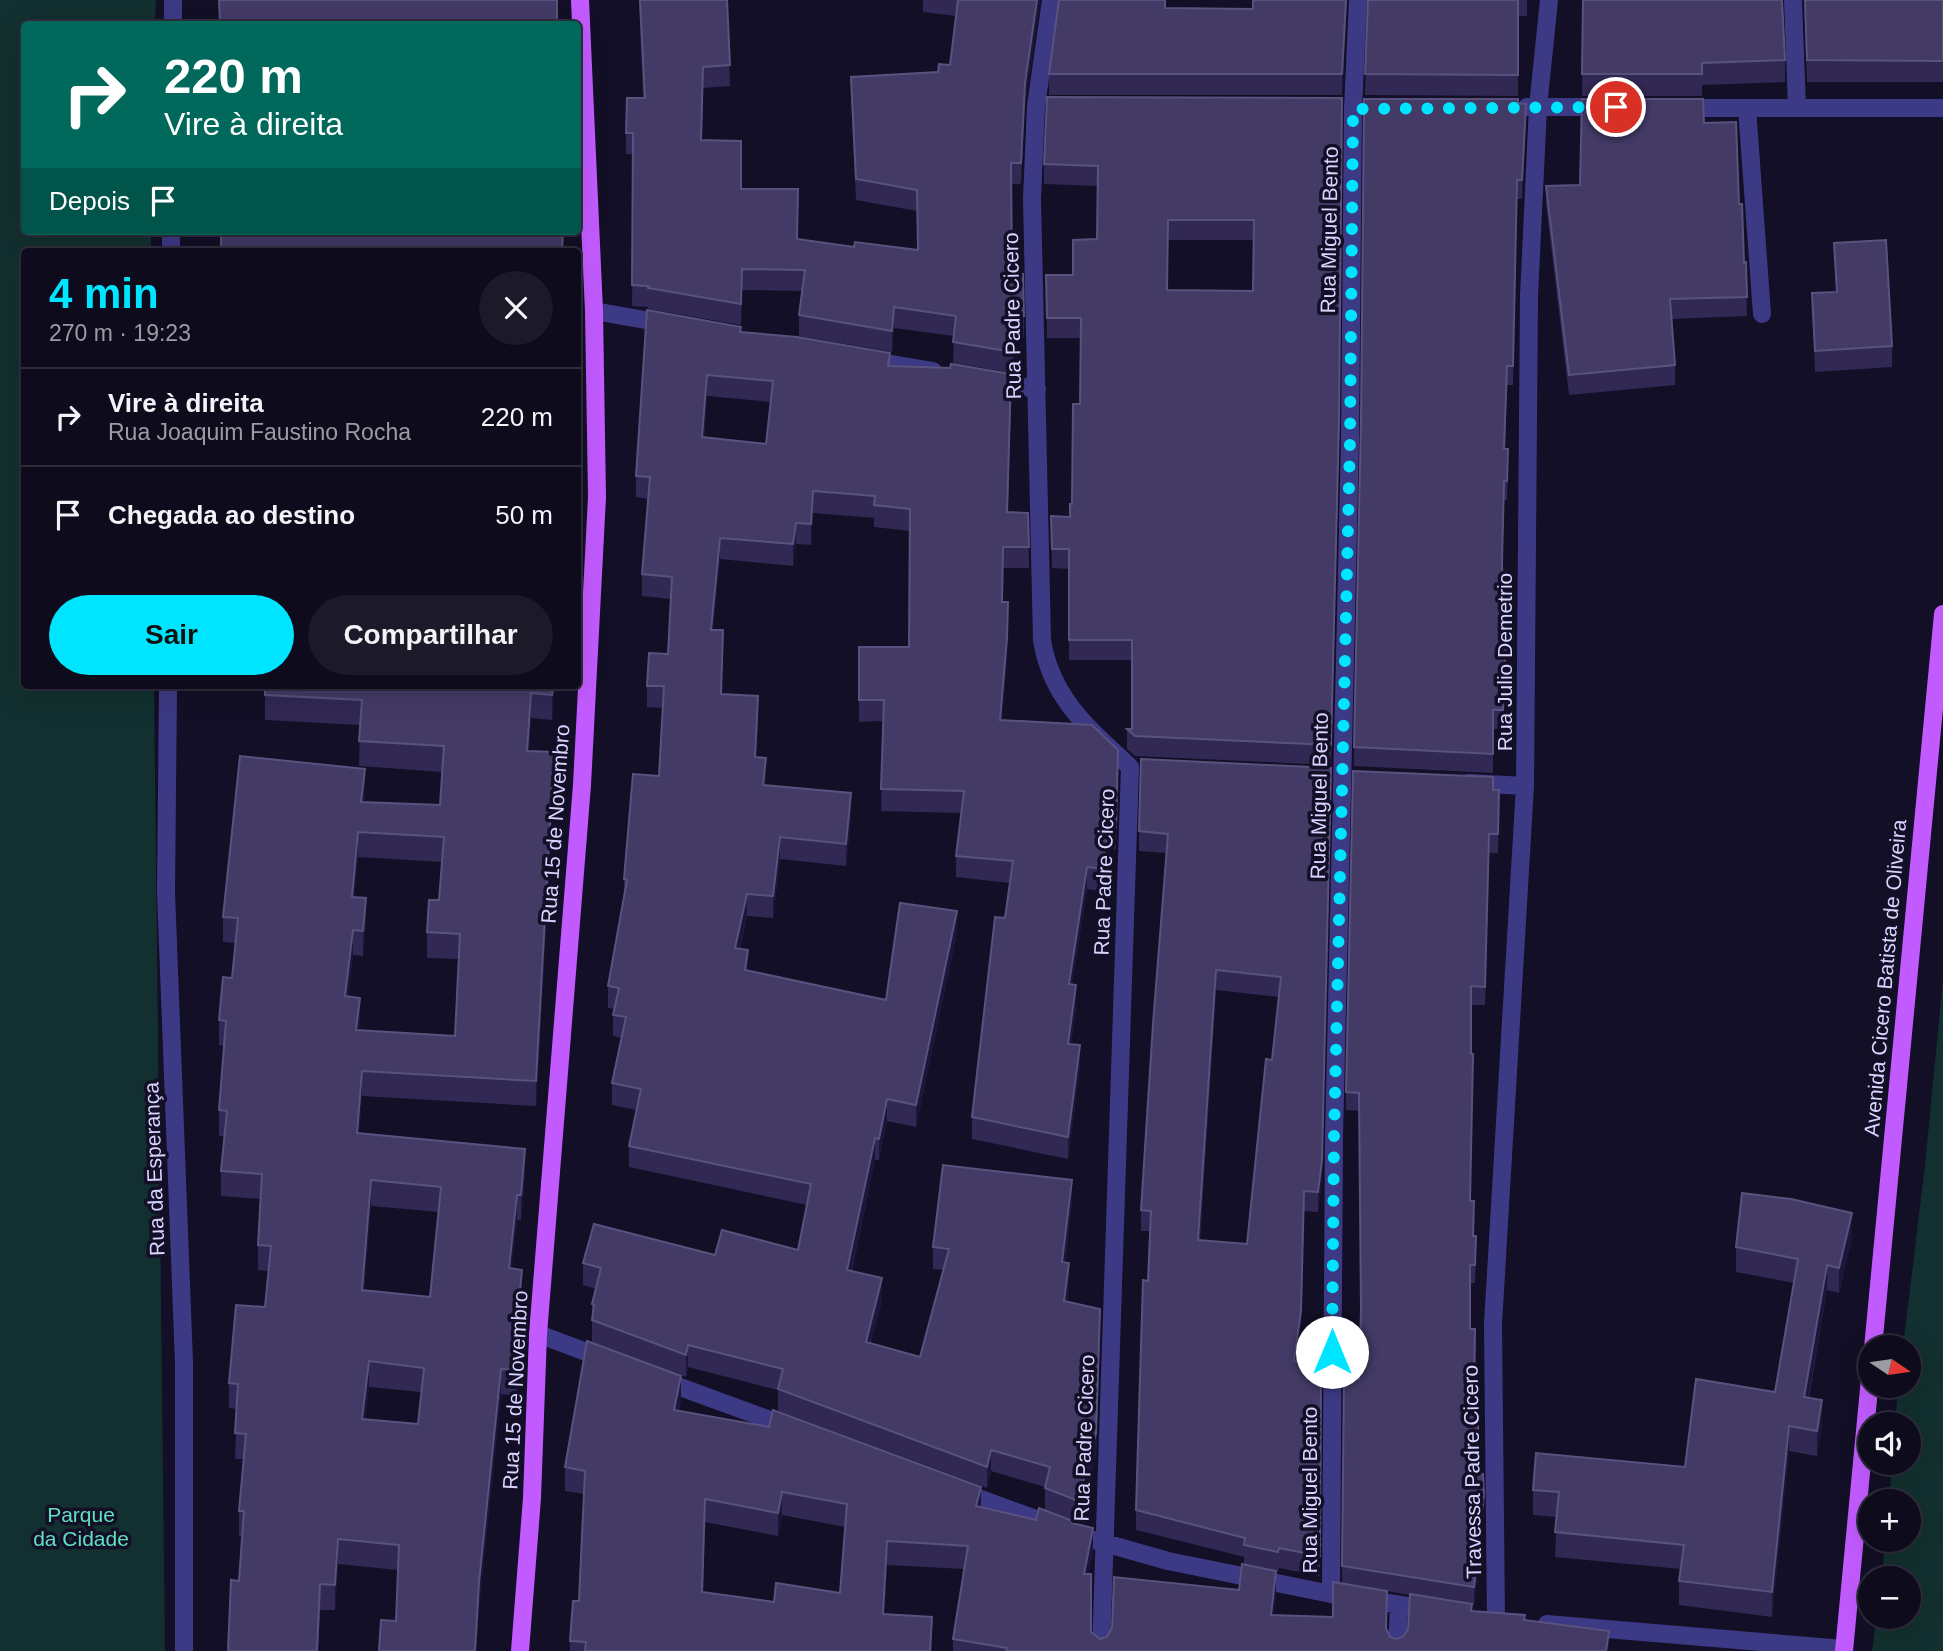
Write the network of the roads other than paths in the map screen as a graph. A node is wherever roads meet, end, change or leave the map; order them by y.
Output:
1 (173, 0) edge
2 (580, 0) edge
3 (1051, 0) edge
4 (1358, 0) edge
5 (1549, 0) edge
6 (1793, 0) edge
7 (173, 21) edge
8 (581, 21) edge
9 (581, 22) edge
10 (1512, 107) edge
11 (1538, 107) junction
12 (1622, 107) edge
13 (1663, 107) edge
14 (1747, 108) junction
15 (1797, 108) junction
16 (1943, 108) edge
17 (594, 311) junction
18 (1762, 314) dead end
19 (685, 327) edge
20 (854, 357) edge
21 (946, 373) edge
22 (971, 378) edge
23 (1037, 389) junction
24 (1943, 614) edge
25 (168, 689) edge
26 (1447, 781) edge
27 (1525, 786) junction
28 (1493, 1324) joint
29 (538, 1335) junction
30 (1874, 1335) edge
31 (1868, 1398) edge
32 (808, 1435) edge
33 (937, 1482) edge
34 (1104, 1544) junction
35 (1331, 1594) junction
36 (1399, 1605) junction
37 (1447, 1612) edge
38 (1844, 1650) edge
39 (184, 1651) edge
40 (520, 1651) edge
41 (1101, 1651) edge
42 (1397, 1651) edge

1 - 7 street
2 - 8 main road, Rua 15 de Novembro
3 - 23 street, Rua Padre Cicero
4 - 35 street, Rua Miguel Bento
5 - 11 street, Rua Julio Demetrio
6 - 15 street
9 - 17 main road, Rua 15 de Novembro
10 - 11 street
11 - 12 street
11 - 27 street, Rua Julio Demetrio
13 - 14 street
14 - 15 street
14 - 18 street
15 - 16 street
17 - 19 street
17 - 29 main road, Rua 15 de Novembro
20 - 21 street
22 - 23 street
23 - 34 street, Rua Padre Cicero
24 - 30 main road, Avenida Cicero Batista de Oliveira
25 - 39 street, Rua da Esperança
26 - 27 street
27 - 28 street, Rua Julio Demetrio
28 - 38 street, Travessa Padre Cicero
29 - 32 street
29 - 40 main road, Rua 15 de Novembro
31 - 38 main road
33 - 34 street
34 - 35 street
34 - 41 street, Rua Padre Cicero
35 - 36 street
36 - 37 street
36 - 42 street

